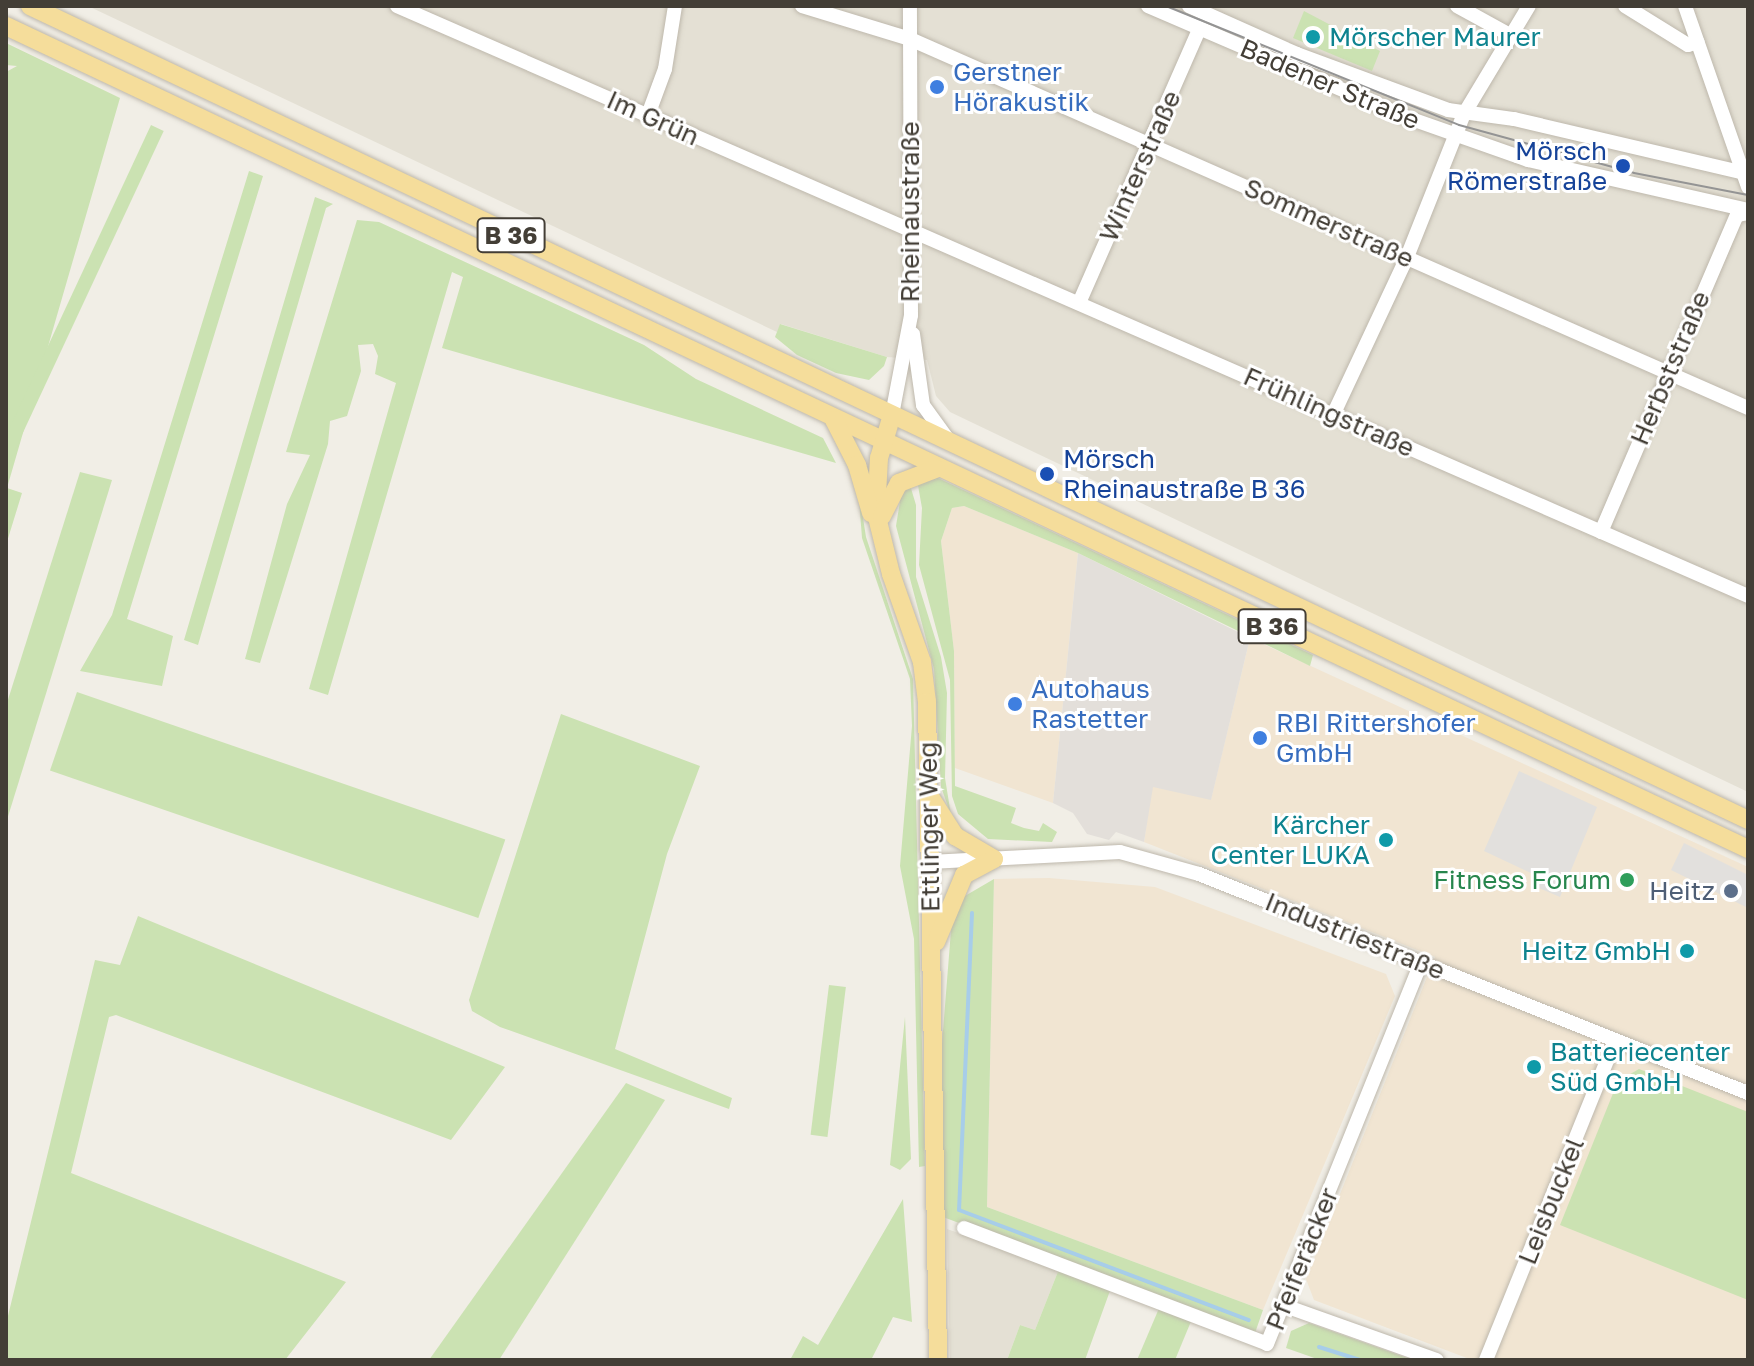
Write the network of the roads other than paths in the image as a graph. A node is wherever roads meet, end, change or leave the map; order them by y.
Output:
1 (30, 6) edge
2 (397, 6) edge
3 (675, 6) edge
4 (802, 6) edge
5 (910, 6) edge
6 (1148, 6) edge
7 (1189, 6) edge
8 (1457, 6) edge
9 (1529, 6) edge
10 (1625, 6) edge
11 (1685, 6) edge
12 (6, 26) edge
13 (1199, 29) junction
14 (1510, 35) junction
15 (910, 39) junction
16 (1698, 42) junction
17 (1464, 114) junction
18 (648, 115) junction
19 (1455, 135) junction
20 (1151, 145) junction
21 (1745, 173) edge
22 (1748, 187) edge
23 (1748, 212) edge
24 (909, 231) junction
25 (1407, 257) junction
26 (1079, 303) junction
27 (911, 315) junction
28 (1667, 372) junction
29 (1748, 408) edge
30 (1334, 413) junction
31 (892, 415) junction
32 (834, 420) junction
33 (882, 443) junction
34 (951, 444) junction
35 (936, 469) junction
36 (1601, 532) junction
37 (881, 543) junction
38 (1748, 596) edge
39 (929, 794) junction
40 (1748, 820) edge
41 (1748, 849) edge
42 (994, 859) junction
43 (939, 862) junction
44 (931, 956) junction
45 (1421, 963) junction
46 (1615, 1041) junction
47 (1748, 1093) edge
48 (964, 1228) dead end
49 (1285, 1306) junction
50 (938, 1360) edge
51 (1437, 1360) edge
52 (1486, 1360) edge

1 - 31 main road, B 36
2 - 18 street, Im Grün
3 - 18 street
4 - 15 street, Sommerstraße
5 - 15 street, Rheinaustraße
6 - 13 street, Badener Straße
7 - 17 street, Badener Straße
8 - 14 street
9 - 14 street
10 - 16 street
11 - 16 street
12 - 32 main road, B 36
13 - 19 street, Badener Straße
13 - 20 street, Winterstraße
14 - 17 street
15 - 20 street, Sommerstraße
15 - 24 street, Rheinaustraße
16 - 21 street
17 - 19 street
17 - 21 street, Badener Straße
18 - 24 street, Im Grün
19 - 23 street, Badener Straße
19 - 25 street
20 - 25 street, Sommerstraße
20 - 26 street, Winterstraße
21 - 22 street
23 - 28 street, Herbststraße
24 - 26 street, Frühlingstraße
24 - 27 street, Rheinaustraße
25 - 28 street, Sommerstraße
25 - 30 street
26 - 30 street, Frühlingstraße
27 - 31 street, Rheinaustraße
27 - 34 street
28 - 29 street, Sommerstraße
28 - 36 street, Herbststraße
30 - 36 street, Frühlingstraße
31 - 33 main road, Ettlinger Weg
31 - 34 main road, B 36
32 - 33 main road, B 36
32 - 37 main road
33 - 35 main road, B 36
33 - 37 main road, Ettlinger Weg
34 - 40 main road, B 36
35 - 37 main road
35 - 41 main road, B 36
36 - 38 street, Frühlingstraße
37 - 39 main road, Ettlinger Weg
39 - 42 main road
39 - 43 main road, Ettlinger Weg
42 - 43 street, Industriestraße
42 - 44 main road
42 - 45 street, Industriestraße
43 - 44 main road, Ettlinger Weg
44 - 50 main road, Ettlinger Weg
45 - 46 street, Industriestraße
45 - 49 street, Pfeiferäcker
46 - 47 street, Industriestraße
46 - 52 street, Leisbuckel
48 - 49 street, Pfeiferäcker
49 - 51 street

